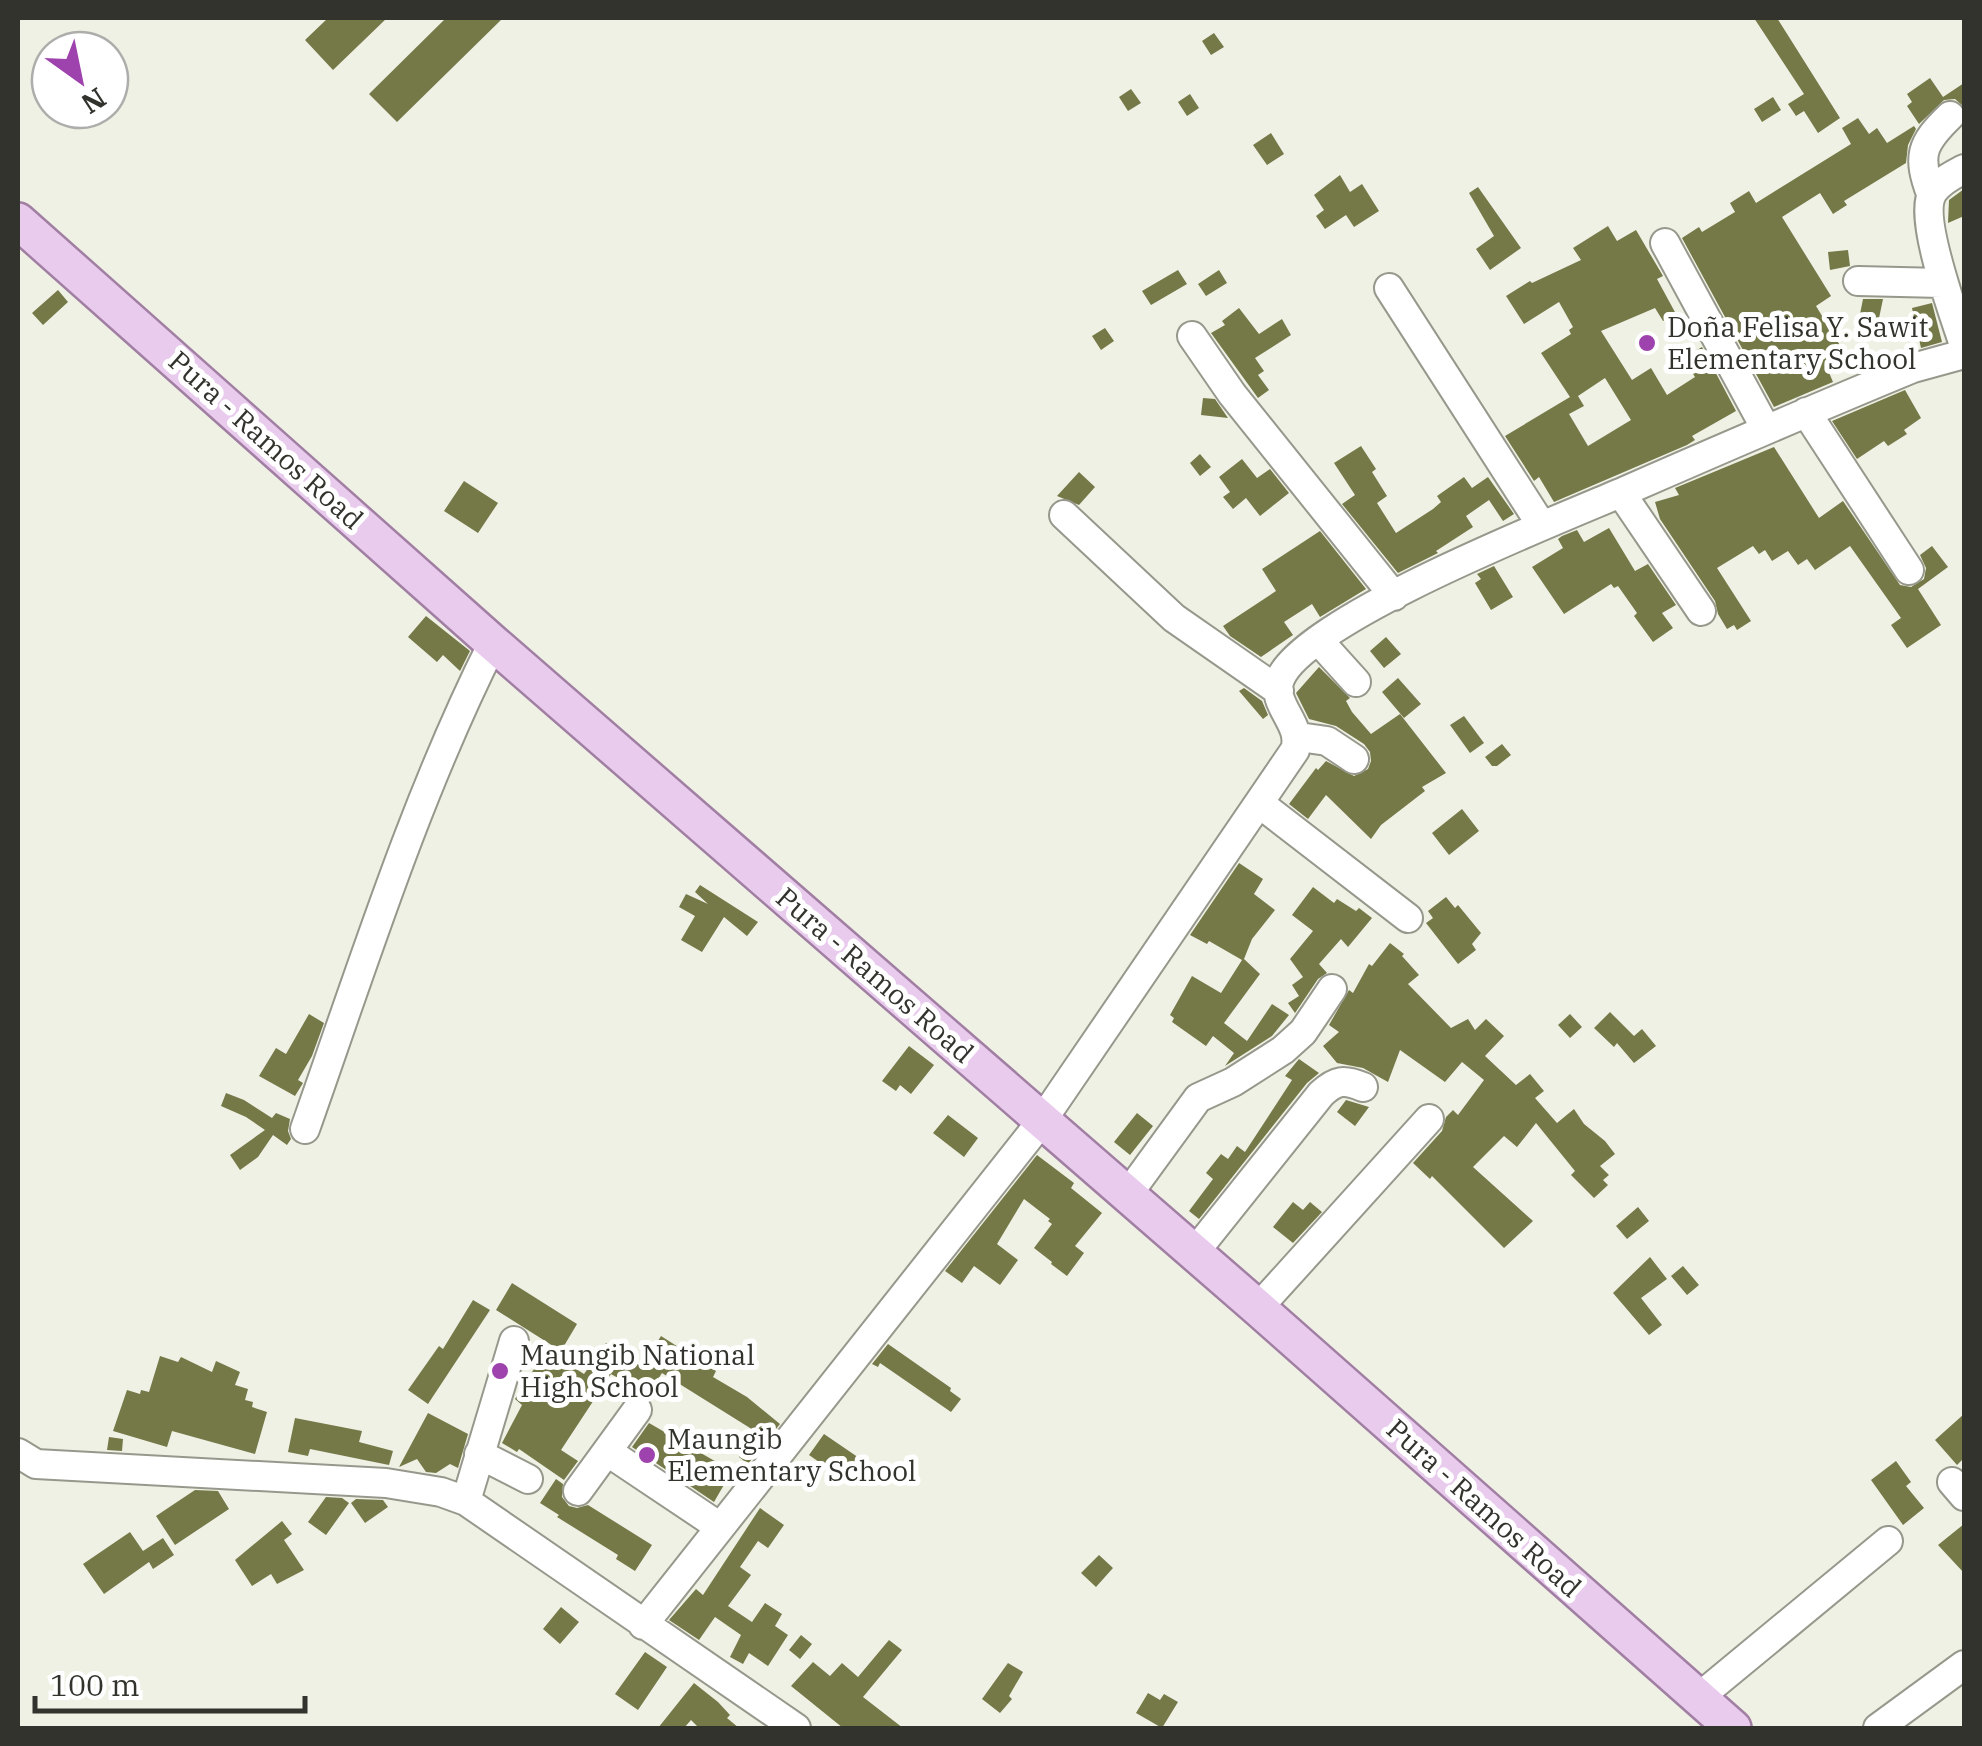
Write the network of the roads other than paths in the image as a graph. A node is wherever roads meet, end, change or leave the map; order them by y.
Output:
1 (1950, 116) dead end
2 (1964, 169) edge
3 (1931, 194) junction
4 (18, 220) edge
5 (1665, 243) dead end
6 (1858, 281) dead end
7 (1942, 283) junction
8 (1389, 288) dead end
9 (1192, 336) dead end
10 (1964, 346) edge
11 (1964, 354) edge
12 (1806, 412) junction
13 (1766, 429) junction
14 (1621, 493) junction
15 (1064, 515) dead end
16 (1542, 526) junction
17 (1908, 570) dead end
18 (1394, 596) junction
19 (1700, 610) dead end
20 (1319, 641) junction
21 (493, 643) junction
22 (1356, 682) dead end
23 (1278, 691) junction
24 (1298, 736) junction
25 (1354, 760) dead end
26 (1259, 803) junction
27 (1408, 918) dead end
28 (1332, 989) dead end
29 (1363, 1086) dead end
30 (1429, 1120) dead end
31 (1041, 1122) junction
32 (305, 1129) dead end
33 (1128, 1194) junction
34 (1194, 1253) junction
35 (1258, 1308) junction
36 (514, 1341) dead end
37 (637, 1410) dead end
38 (18, 1452) edge
39 (608, 1452) junction
40 (479, 1454) junction
41 (528, 1479) dead end
42 (578, 1491) dead end
43 (466, 1500) junction
44 (720, 1527) junction
45 (1888, 1541) dead end
46 (642, 1625) junction
47 (1964, 1665) edge
48 (1698, 1698) junction
49 (796, 1728) edge
50 (1733, 1728) edge
51 (1878, 1728) edge

1 - 3 street
2 - 3 street
3 - 7 street
4 - 21 main road, Pura - Ramos Road
5 - 13 street
6 - 7 street
7 - 10 street
8 - 16 street
9 - 18 street
11 - 12 street
12 - 13 street
12 - 17 street
13 - 14 street
14 - 16 street
14 - 19 street
15 - 23 street
16 - 18 street
18 - 20 street
20 - 22 street
20 - 23 street
21 - 31 main road, Pura - Ramos Road
21 - 32 street
23 - 24 street
24 - 25 street
24 - 26 street
26 - 27 street
26 - 31 street
28 - 33 street
29 - 34 street
30 - 35 street
31 - 33 main road, Pura - Ramos Road
31 - 44 street
33 - 34 main road, Pura - Ramos Road
34 - 35 main road, Pura - Ramos Road
35 - 48 main road, Pura - Ramos Road
36 - 40 street
37 - 39 street
38 - 43 street
39 - 42 street
39 - 44 street
40 - 41 street
40 - 43 street
43 - 46 street
44 - 46 street
45 - 48 street
46 - 49 street
47 - 51 street
48 - 50 main road, Pura - Ramos Road

